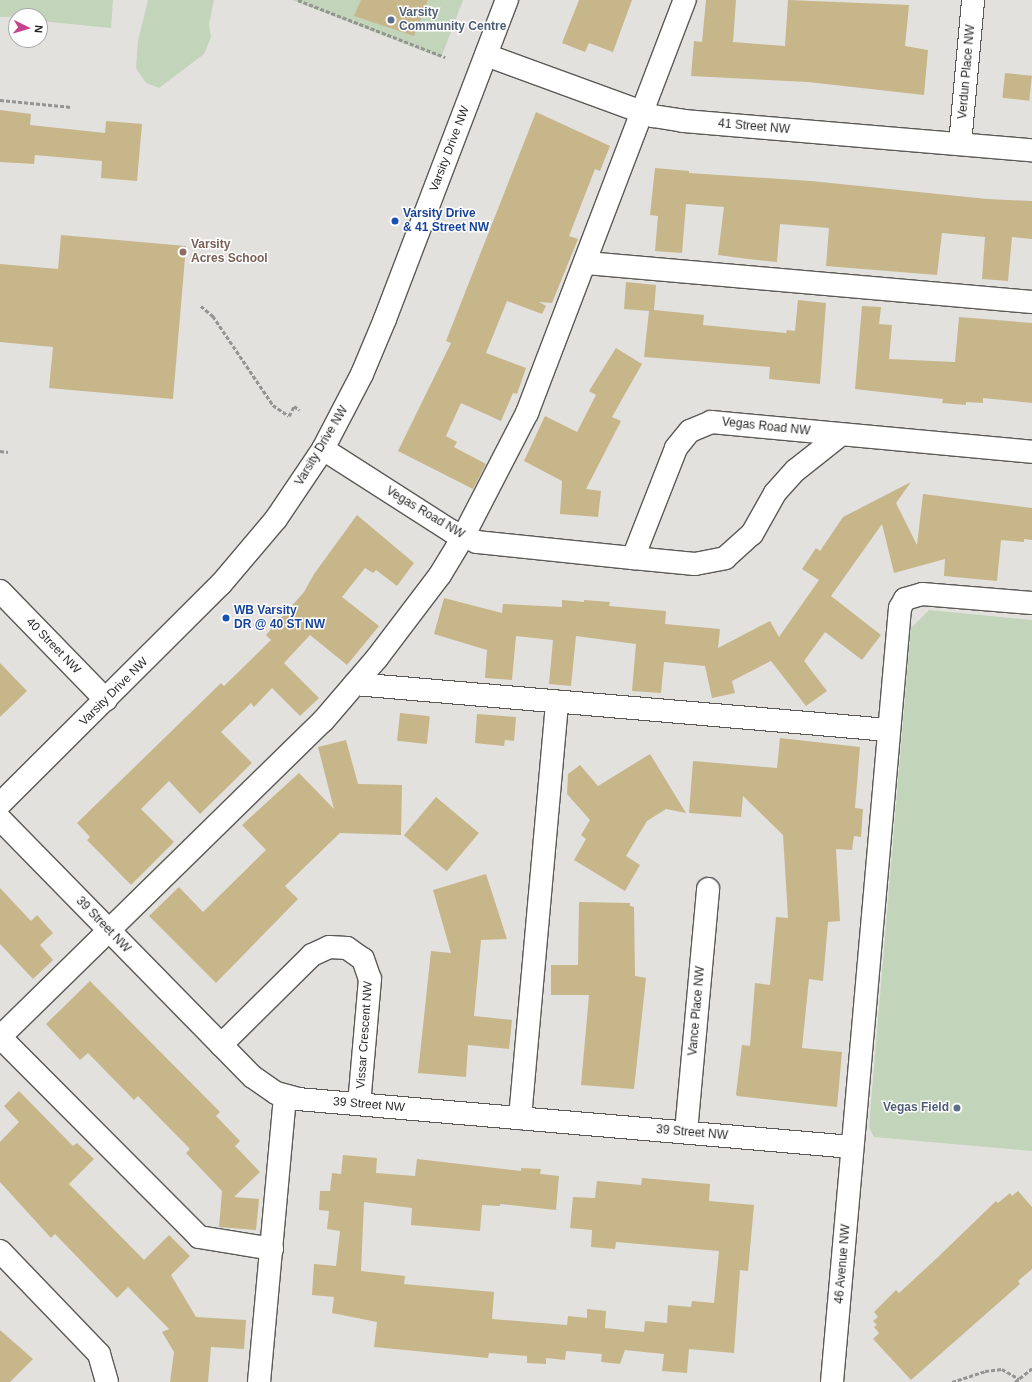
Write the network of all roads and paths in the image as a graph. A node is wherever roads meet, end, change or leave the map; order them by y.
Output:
1 (298, 0) edge
2 (507, 0) edge
3 (685, 0) edge
4 (973, 0) edge
5 (486, 55) junction
6 (445, 57) dead end
7 (0, 100) edge
8 (72, 107) dead end
9 (642, 112) junction
10 (960, 144) junction
11 (1032, 150) edge
12 (586, 263) junction
13 (1032, 302) edge
14 (201, 306) dead end
15 (300, 410) dead end
16 (839, 436) junction
17 (323, 449) junction
18 (0, 452) edge
19 (8, 452) dead end
20 (1032, 452) edge
21 (463, 537) junction
22 (633, 558) junction
23 (0, 591) edge
24 (1032, 603) edge
25 (355, 684) junction
26 (106, 700) junction
27 (557, 702) junction
28 (888, 730) junction
29 (0, 804) edge
30 (0, 819) edge
31 (708, 889) dead end
32 (109, 931) junction
33 (0, 1037) edge
34 (221, 1045) junction
35 (285, 1096) junction
36 (360, 1104) junction
37 (520, 1118) junction
38 (686, 1132) junction
39 (852, 1147) junction
40 (272, 1249) junction
41 (0, 1251) edge
42 (1032, 1368) edge
43 (1019, 1379) junction
44 (107, 1382) edge
45 (259, 1382) edge
46 (832, 1382) edge
47 (952, 1382) edge
48 (1015, 1382) edge

1 - 6 path
2 - 5 street, Varsity Drive NW
3 - 9 street
4 - 10 street, Verdun Place NW
5 - 9 street, 41 Street NW
5 - 17 street, Varsity Drive NW
7 - 8 path
9 - 10 street, 41 Street NW
9 - 12 street
10 - 11 street, 41 Street NW
12 - 13 street
12 - 21 street
14 - 15 path
16 - 20 street, Vegas Road NW
16 - 22 street, Vegas Road NW
16 - 22 street, Vegas Road NW
17 - 21 street, Vegas Road NW
17 - 26 street, Varsity Drive NW
18 - 19 path
21 - 22 street, Vegas Road NW
21 - 25 street
23 - 26 street, 40 Street NW
24 - 28 street, 46 Avenue NW
25 - 27 street
25 - 32 street
26 - 29 street, Varsity Drive NW
27 - 28 street
27 - 37 street
28 - 39 street, 46 Avenue NW
30 - 32 street, 39 Street NW
31 - 38 street, Vance Place NW
32 - 33 street
32 - 34 street, 39 Street NW
33 - 40 street
34 - 35 street, 39 Street NW
34 - 36 street, Vissar Crescent NW
35 - 36 street, 39 Street NW
35 - 40 street
36 - 37 street, 39 Street NW
37 - 38 street, 39 Street NW
38 - 39 street, 39 Street NW
39 - 46 street, 46 Avenue NW
40 - 45 street
41 - 44 street
42 - 43 path
43 - 47 path
43 - 48 path

